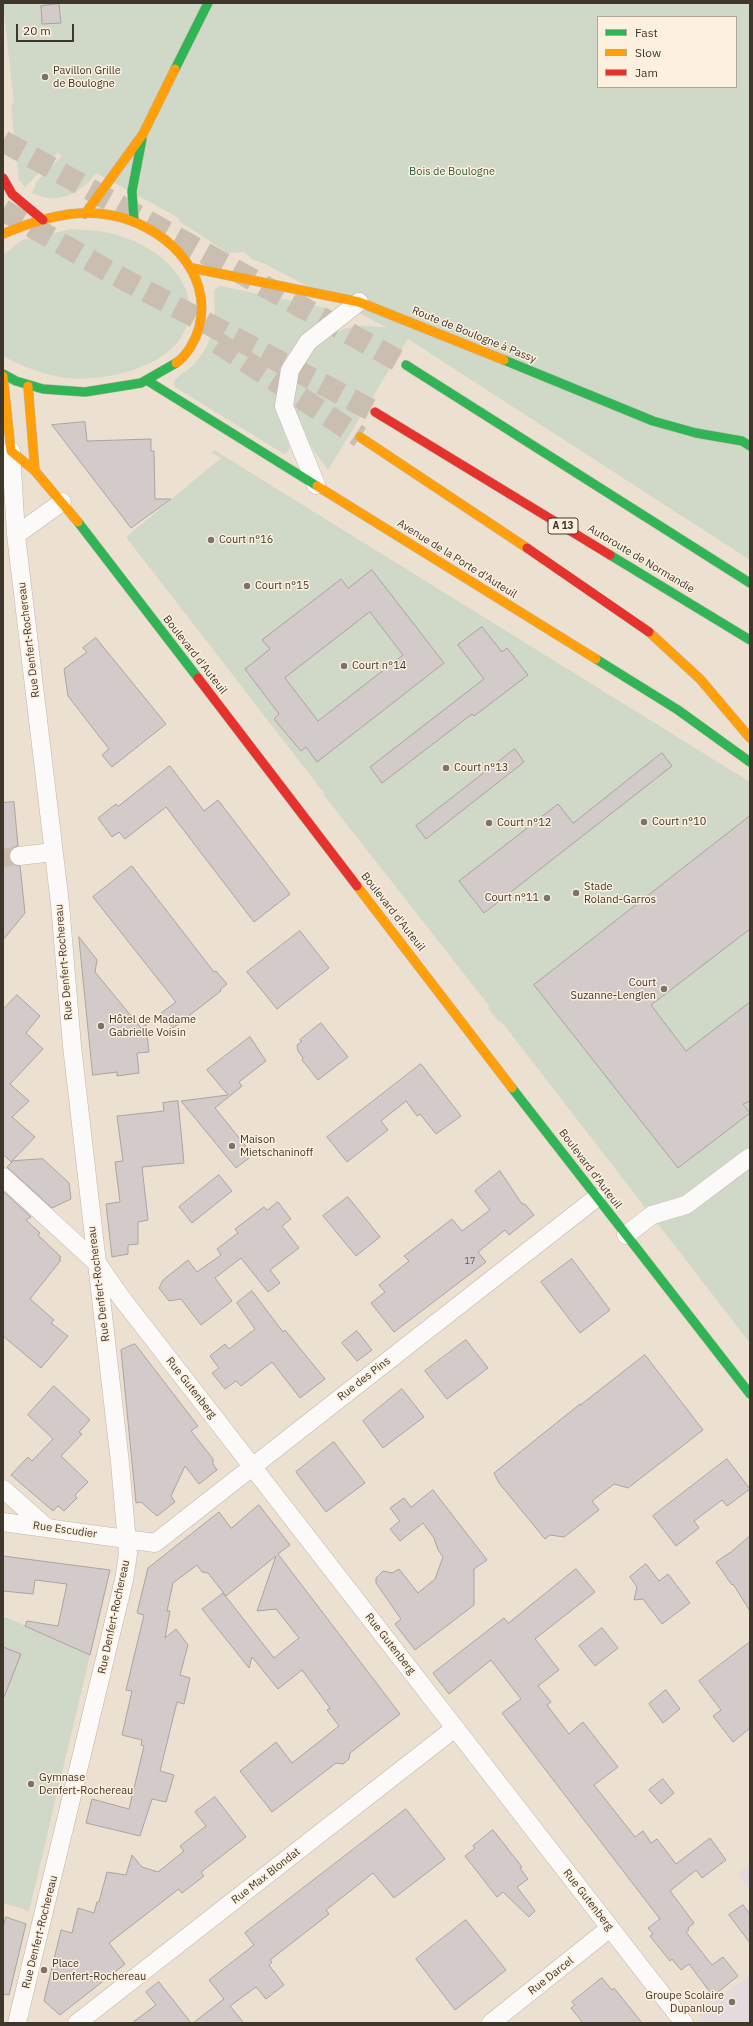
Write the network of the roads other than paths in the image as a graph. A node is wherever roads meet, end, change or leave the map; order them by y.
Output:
1 (208, 3) edge
2 (143, 134) junction
3 (3, 178) edge
4 (85, 214) junction
5 (42, 220) junction
6 (134, 221) junction
7 (3, 234) edge
8 (192, 268) junction
9 (359, 302) junction
10 (406, 365) tunnel mouth
11 (3, 375) edge
12 (148, 380) junction
13 (28, 386) junction
14 (375, 412) tunnel mouth
15 (360, 437) tunnel mouth
16 (746, 444) edge
17 (11, 451) junction
18 (35, 471) junction
19 (316, 485) junction
20 (62, 502) junction
21 (16, 535) junction
22 (750, 583) edge
23 (750, 640) edge
24 (750, 738) edge
25 (750, 762) edge
26 (53, 852) junction
27 (19, 856) tunnel mouth
28 (750, 1157) edge
29 (3, 1177) edge
30 (596, 1198) junction
31 (626, 1235) junction
32 (97, 1263) junction
33 (750, 1394) edge
34 (253, 1467) junction
35 (3, 1489) edge
36 (3, 1522) edge
37 (46, 1527) junction
38 (126, 1539) junction
39 (455, 1728) junction
40 (610, 1928) junction
41 (17, 2023) edge
42 (77, 2023) edge
43 (491, 2023) edge
44 (684, 2023) edge

1 - 2 main road
2 - 4 main road
2 - 6 main road
3 - 5 main road
4 - 5 main road
4 - 6 main road
5 - 7 main road
6 - 8 main road
8 - 9 main road, Route de Boulogne à Passy
8 - 12 main road
9 - 16 main road, Route de Boulogne à Passy
9 - 19 street
10 - 22 main road
11 - 13 main road
11 - 17 main road, Rue Denfert-Rochereau
12 - 13 main road
12 - 19 main road, Avenue de la Porte d'Auteuil
13 - 18 main road
14 - 23 main road, Autoroute de Normandie / A 13
15 - 24 main road
17 - 18 main road, Boulevard d'Auteuil
17 - 21 street, Rue Denfert-Rochereau
18 - 20 main road, Boulevard d'Auteuil
19 - 25 main road, Avenue de la Porte d'Auteuil
20 - 21 street
20 - 30 main road, Boulevard d'Auteuil
21 - 26 street, Rue Denfert-Rochereau
26 - 27 street
26 - 32 street, Rue Denfert-Rochereau
28 - 31 street
29 - 32 street, Rue Gutenberg
30 - 31 main road, Boulevard d'Auteuil
30 - 34 street, Rue des Pins
31 - 33 main road, Boulevard d'Auteuil
32 - 34 street, Rue Gutenberg
32 - 38 street, Rue Denfert-Rochereau
34 - 38 street, Rue des Pins
34 - 39 street, Rue Gutenberg
35 - 37 street
36 - 37 street, Rue Escudier
37 - 38 street, Rue Escudier
38 - 41 street, Rue Denfert-Rochereau
39 - 40 street, Rue Gutenberg
39 - 42 street, Rue Max Blondat
40 - 43 street, Rue Darcel
40 - 44 street, Rue Gutenberg

